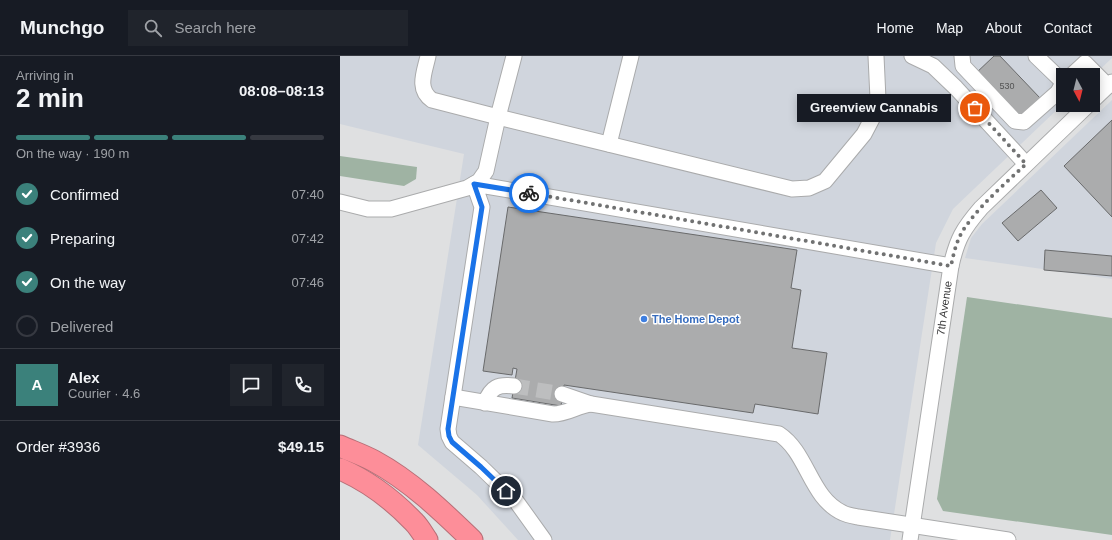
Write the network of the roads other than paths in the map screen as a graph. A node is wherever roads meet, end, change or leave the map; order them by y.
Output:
1 (428, 56) edge
2 (514, 56) edge
3 (631, 56) edge
4 (876, 56) edge
5 (912, 56) edge
6 (962, 56) edge
7 (1036, 56) edge
8 (1085, 59) edge
9 (1078, 68) edge
10 (1056, 76) edge
11 (1110, 84) edge
12 (1100, 93) edge
13 (1056, 94) edge
14 (1081, 112) edge
15 (498, 117) junction
16 (609, 144) junction
17 (1026, 164) junction
18 (474, 184) junction
19 (340, 202) edge
20 (951, 266) junction
21 (514, 386) tunnel mouth
22 (562, 394) tunnel mouth
23 (453, 397) junction
24 (485, 403) junction
25 (591, 404) junction
26 (340, 446) edge
27 (340, 469) edge
28 (911, 533) edge
29 (985, 538) edge
30 (427, 540) edge
31 (472, 540) edge
32 (544, 540) edge
33 (1008, 540) edge

1 - 15 street
2 - 15 street
3 - 16 street
4 - 16 street
5 - 17 street
6 - 13 street
7 - 10 street
8 - 9 street
8 - 11 street
11 - 12 street
14 - 17 street, 7th Avenue
15 - 16 street
15 - 18 street
17 - 20 street, 7th Avenue
18 - 19 street
18 - 20 street
18 - 23 street
20 - 28 street, 7th Avenue
21 - 24 street
22 - 25 street
23 - 24 street
23 - 32 street
24 - 25 street
25 - 28 street
26 - 31 highway
27 - 30 highway
28 - 29 street
29 - 33 street

